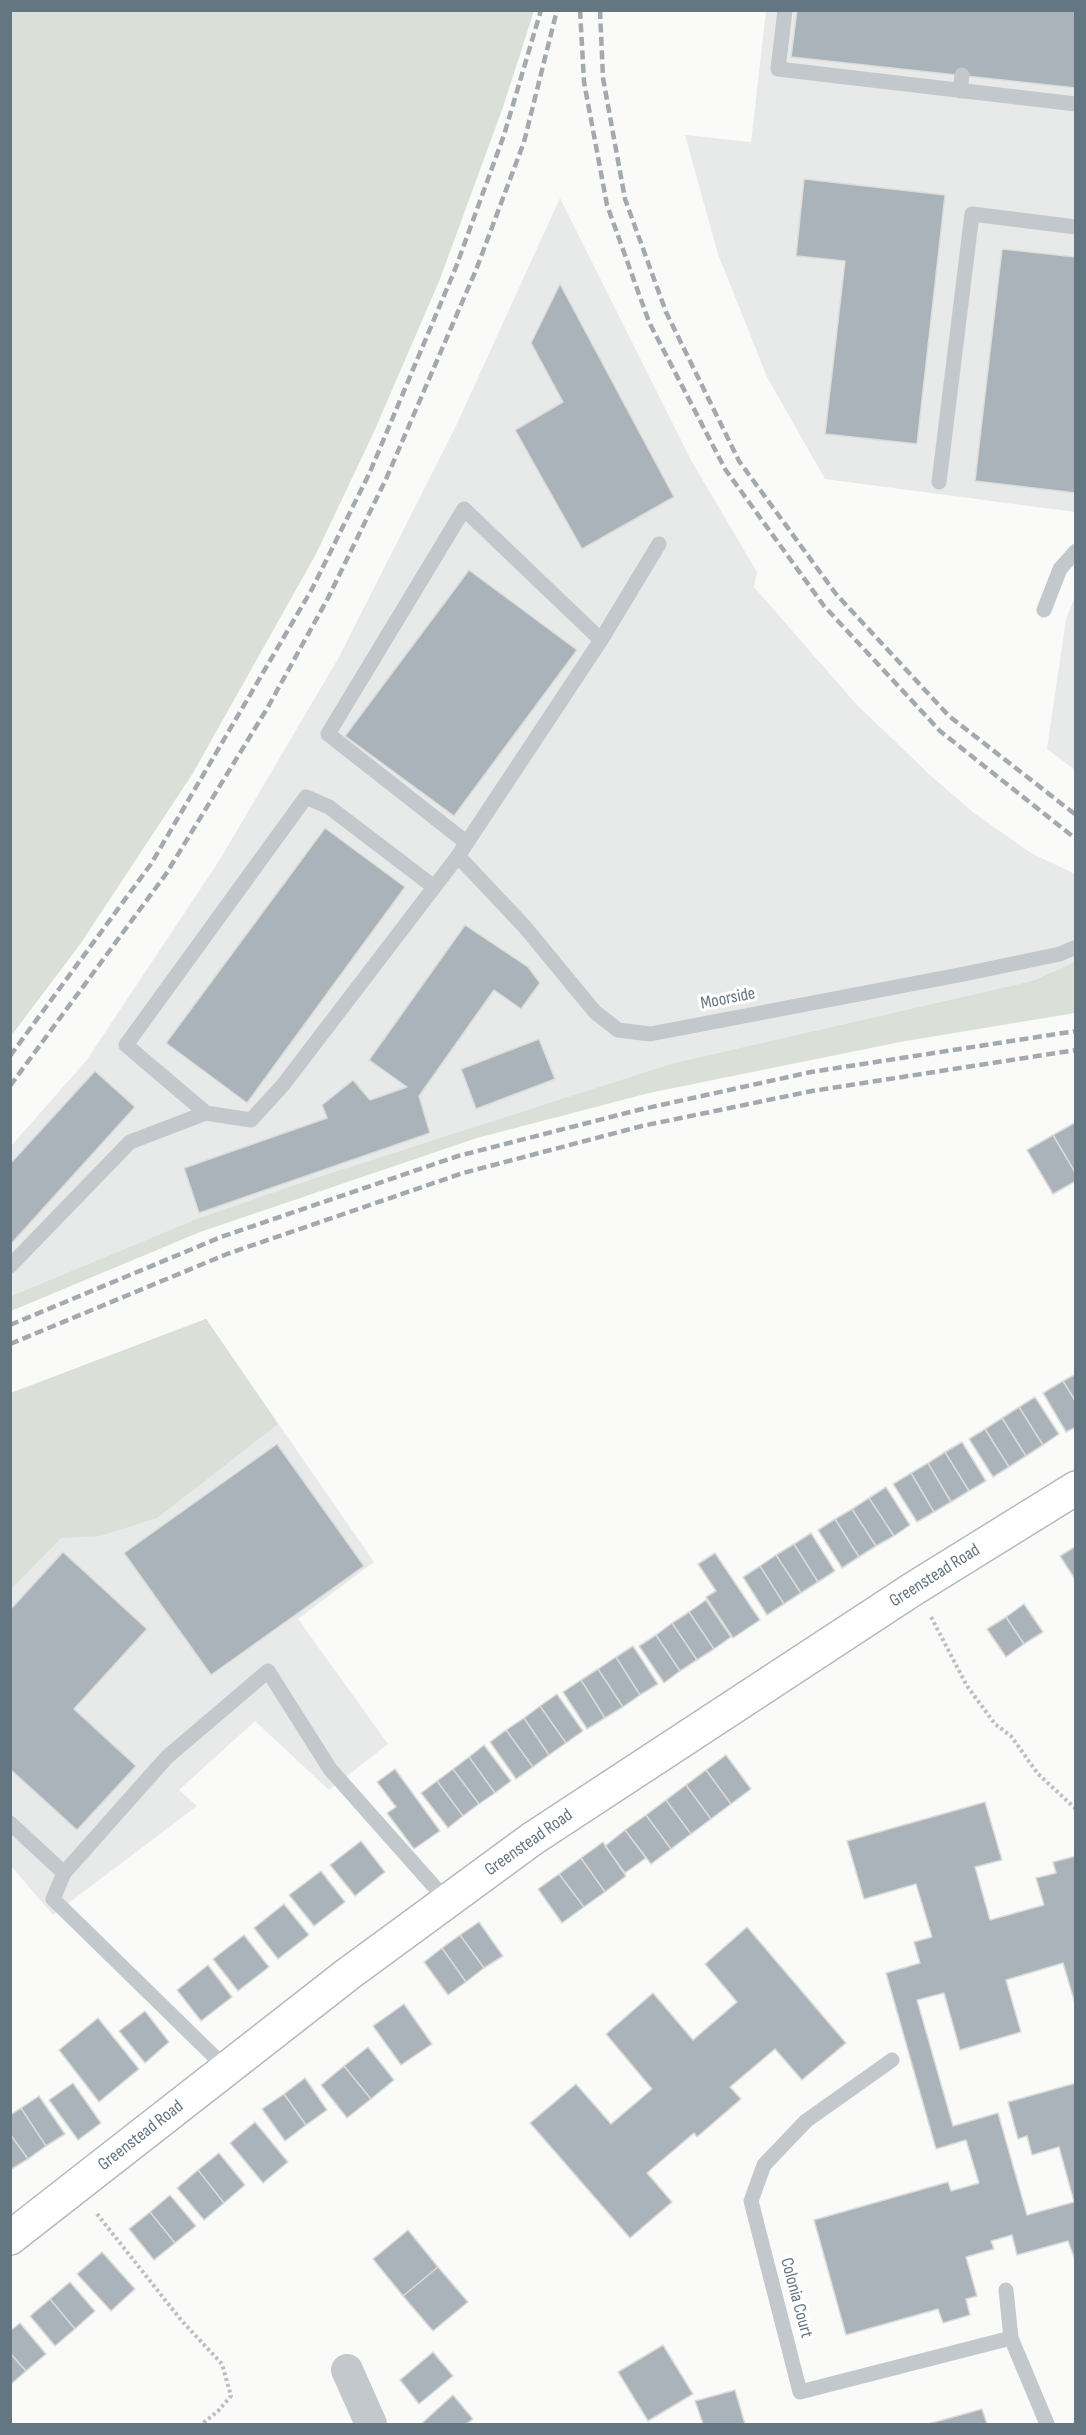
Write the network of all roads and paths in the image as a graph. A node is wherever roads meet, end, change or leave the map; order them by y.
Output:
1 (784, 10) edge
2 (962, 75) dead end
3 (960, 91) junction
4 (1076, 104) edge
5 (1076, 227) edge
6 (939, 482) dead end
7 (659, 544) dead end
8 (1076, 550) edge
9 (1044, 610) dead end
10 (601, 639) junction
11 (467, 843) junction
12 (458, 856) junction
13 (434, 887) junction
14 (1076, 947) edge
15 (206, 1113) junction
16 (10, 1266) edge
17 (1076, 1488) edge
18 (913, 1589) junction
19 (1076, 1809) edge
20 (10, 1823) edge
21 (64, 1873) junction
22 (447, 1901) junction
23 (892, 2060) dead end
24 (227, 2069) junction
25 (76, 2188) junction
26 (10, 2238) edge
27 (1006, 2290) dead end
28 (1011, 2338) junction
29 (347, 2370) dead end
30 (202, 2424) edge
31 (371, 2424) edge
32 (1047, 2424) edge

1 - 3 lane
2 - 3 lane
3 - 4 lane
5 - 6 lane
7 - 10 lane
8 - 9 lane
10 - 11 lane
10 - 11 lane
11 - 12 lane
12 - 13 lane
12 - 14 lane, Moorside
13 - 15 lane
13 - 15 lane
15 - 16 lane
17 - 18 street, Greenstead Road
18 - 19 path
18 - 22 street, Greenstead Road
20 - 21 lane
21 - 22 lane
21 - 24 lane
22 - 24 street, Greenstead Road
23 - 28 lane, Colonia Court
24 - 25 street, Greenstead Road
25 - 26 street, Greenstead Road
25 - 30 path
27 - 28 lane
28 - 32 lane
29 - 31 street

